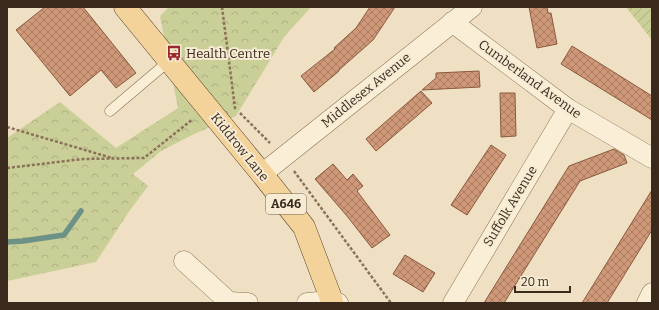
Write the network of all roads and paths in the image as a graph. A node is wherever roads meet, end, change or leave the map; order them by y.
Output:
1 (125, 7) edge
2 (222, 7) edge
3 (472, 7) edge
4 (452, 22) junction
5 (169, 61) junction
6 (568, 109) junction
7 (110, 111) dead end
8 (220, 112) junction
9 (7, 127) edge
10 (283, 157) junction
11 (115, 158) junction
12 (652, 158) edge
13 (7, 168) edge
14 (262, 174) junction
15 (184, 261) dead end
16 (652, 294) edge
17 (334, 302) edge
18 (248, 303) edge
19 (307, 303) edge
20 (391, 303) edge
21 (453, 303) edge
22 (647, 303) edge

1 - 5 main road, Kiddrow Lane / A646
2 - 8 path
3 - 4 street, Middlesex Avenue
4 - 6 street, Cumberland Avenue
4 - 10 street, Middlesex Avenue
5 - 7 lane
5 - 8 main road, Kiddrow Lane / A646
6 - 12 street, Cumberland Avenue
6 - 21 street, Suffolk Avenue
8 - 10 path
8 - 11 path
8 - 14 main road, Kiddrow Lane / A646
9 - 11 path
10 - 14 street, Middlesex Avenue
10 - 20 path
11 - 13 path
14 - 17 main road, Kiddrow Lane / A646
15 - 18 street
16 - 22 street
17 - 19 street

